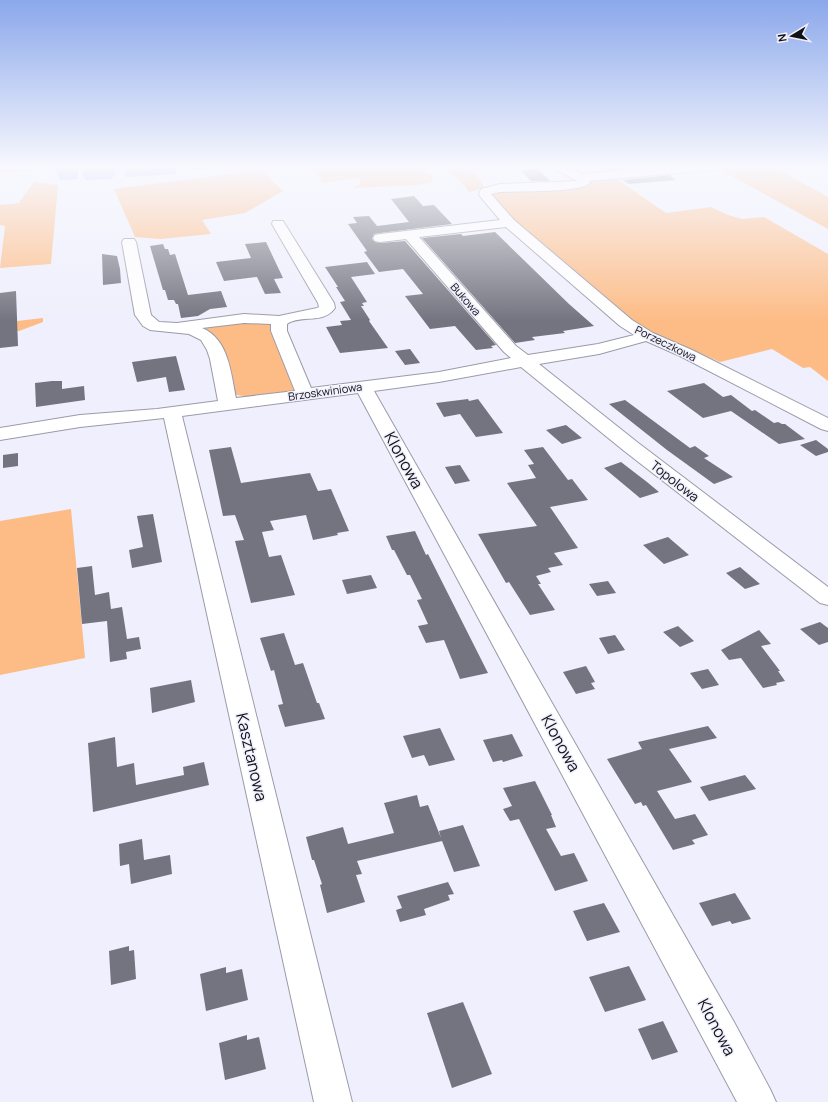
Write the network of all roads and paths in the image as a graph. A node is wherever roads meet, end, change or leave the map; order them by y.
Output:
1 (505, 217) edge
2 (509, 222) junction
3 (278, 224) dead end
4 (410, 235) junction
5 (380, 238) dead end
6 (130, 242) dead end
7 (281, 321) junction
8 (169, 328) junction
9 (647, 336) junction
10 (524, 361) junction
11 (363, 386) junction
12 (305, 394) junction
13 (228, 404) junction
14 (172, 412) junction
15 (828, 425) edge
16 (0, 434) edge
17 (828, 598) edge
18 (333, 1102) edge
19 (756, 1102) edge

1 - 2 street, Porzeczkowa
2 - 4 street
2 - 9 street, Porzeczkowa
3 - 7 street
4 - 5 street
4 - 10 street, Bukowa
6 - 8 street
7 - 8 street
7 - 12 street
8 - 13 street
9 - 10 street, Brzoskwiniowa
9 - 15 street, Porzeczkowa
10 - 11 street, Brzoskwiniowa
10 - 17 street, Topolowa
11 - 12 street, Brzoskwiniowa
11 - 19 street, Klonowa
12 - 13 street, Brzoskwiniowa
13 - 14 street, Brzoskwiniowa
14 - 16 street, Brzoskwiniowa
14 - 18 street, Kasztanowa

